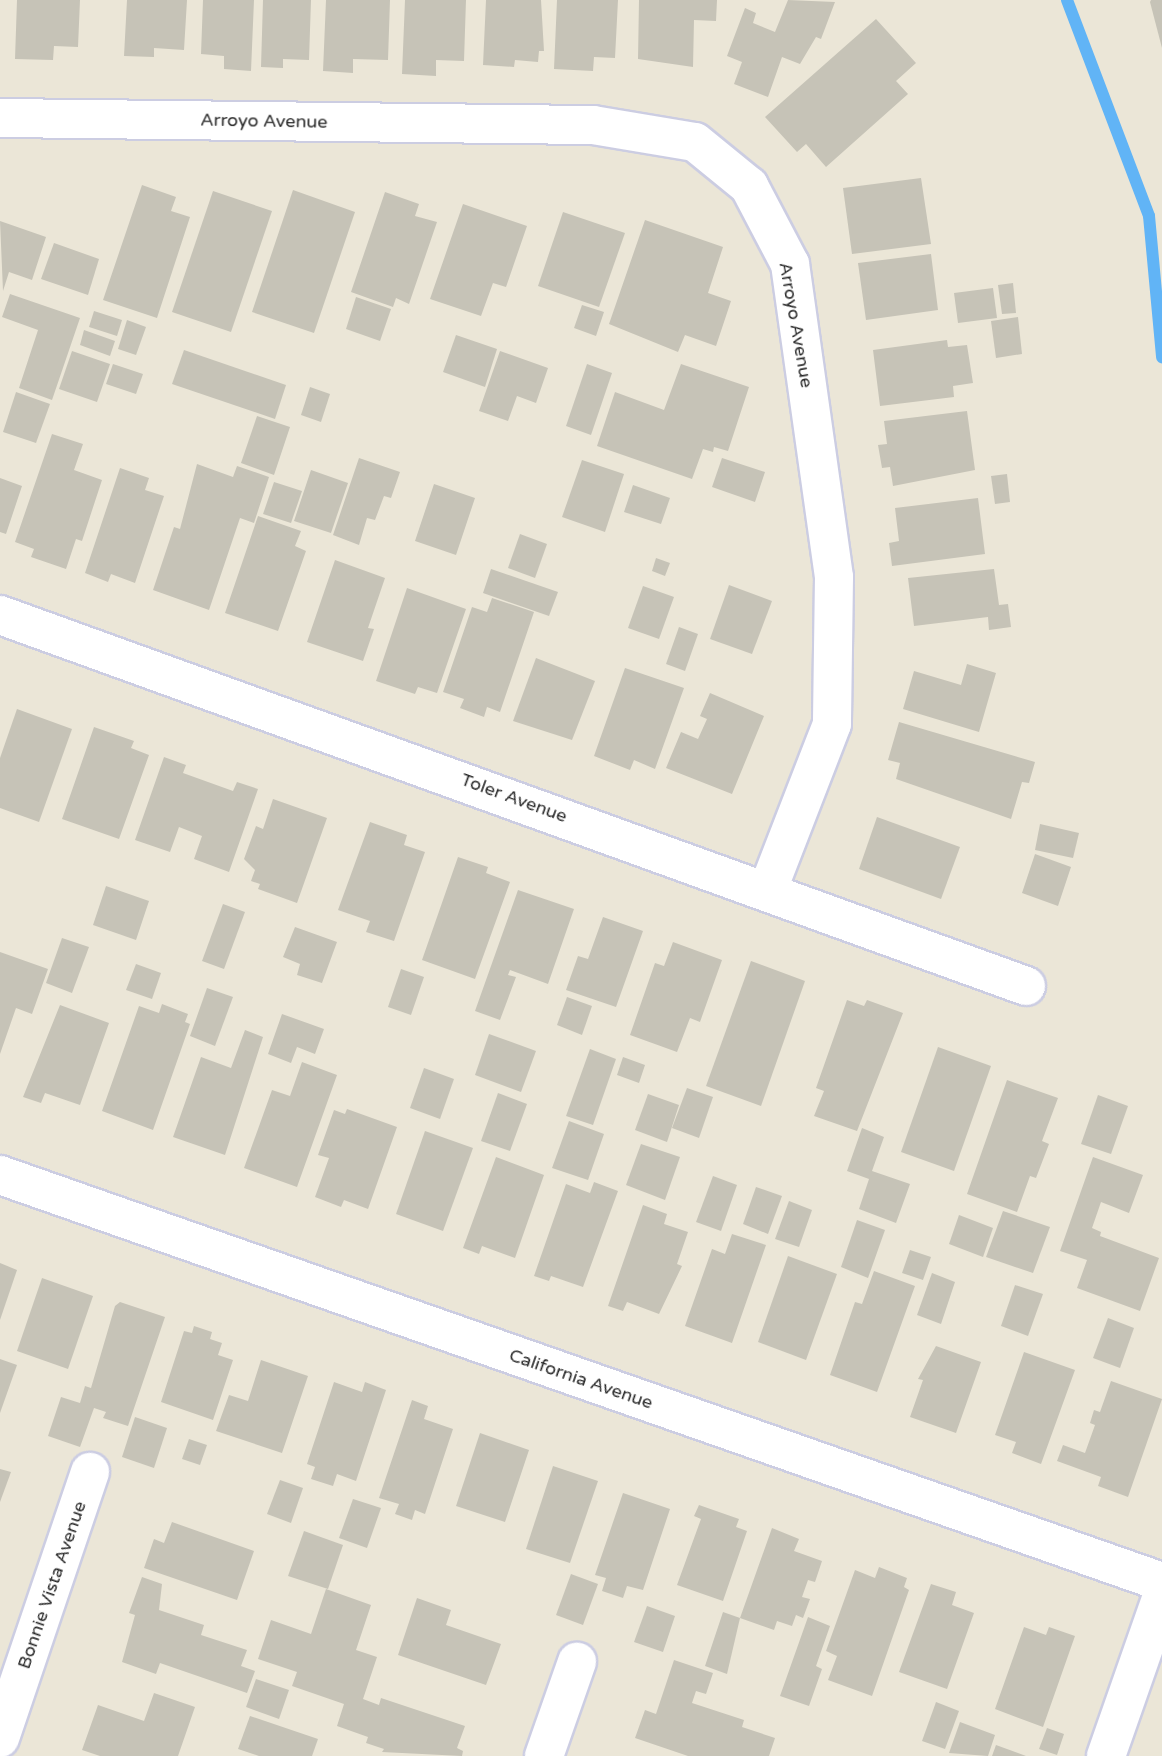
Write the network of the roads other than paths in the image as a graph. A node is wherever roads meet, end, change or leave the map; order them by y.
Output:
1 (0, 118) edge
2 (0, 615) edge
3 (768, 889) junction
4 (1026, 986) dead end
5 (0, 1175) edge
6 (90, 1472) dead end
7 (1162, 1582) edge
8 (1162, 1596) edge
9 (577, 1662) dead end
10 (0, 1738) edge
11 (544, 1756) edge
12 (1106, 1756) edge

1 - 3 street, Arroyo Avenue
2 - 3 street, Toler Avenue
3 - 4 street, Toler Avenue
5 - 7 street, California Avenue
6 - 10 street, Bonnie Vista Avenue
8 - 12 street
9 - 11 street

